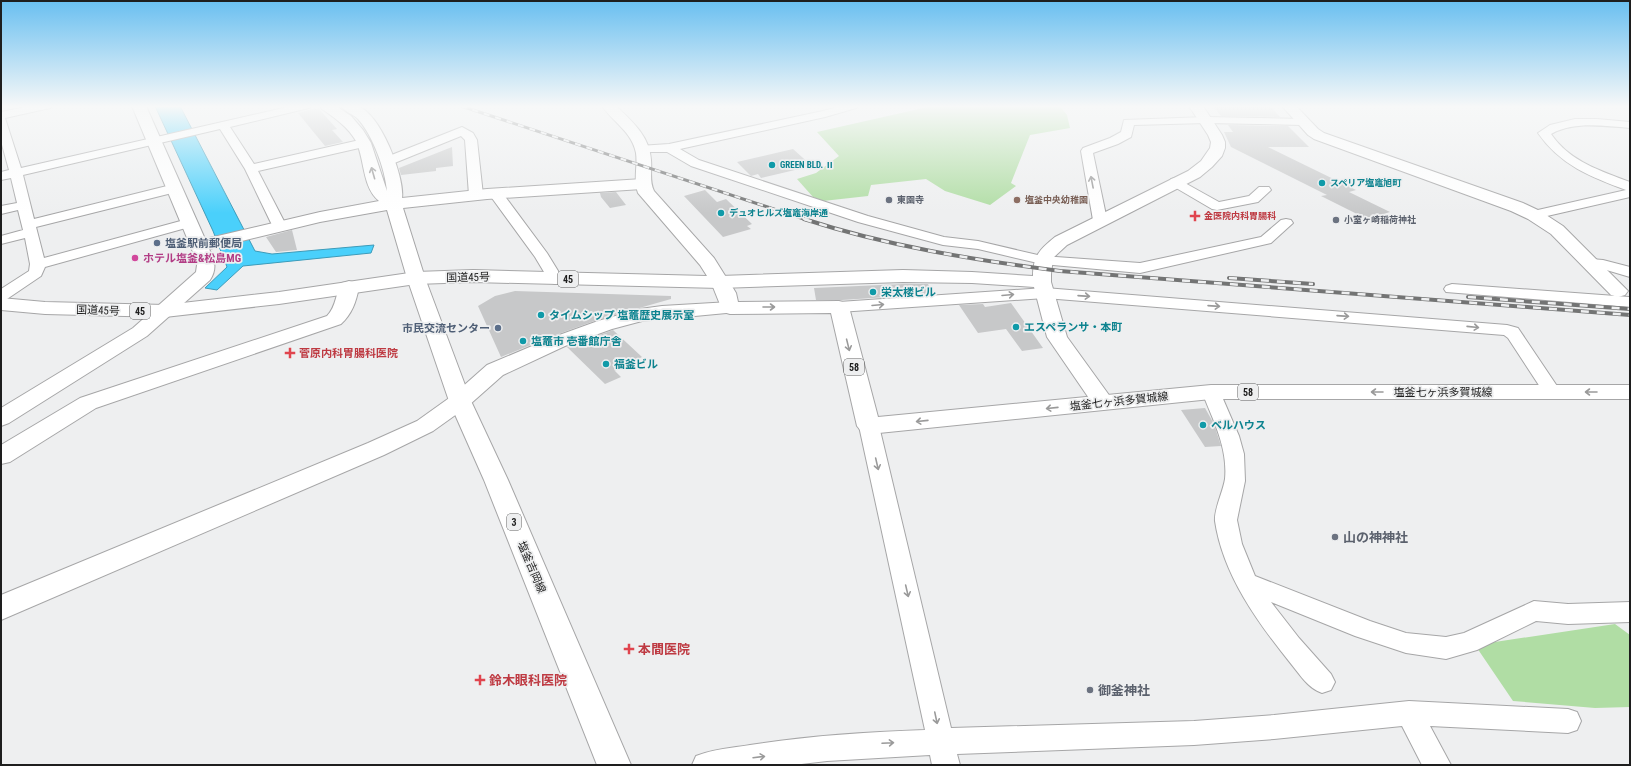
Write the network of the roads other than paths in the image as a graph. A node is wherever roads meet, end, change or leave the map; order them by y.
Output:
1 (7, 142) edge
2 (143, 142) edge
3 (160, 142) edge
4 (234, 142) edge
5 (379, 142) edge
6 (435, 142) edge
7 (471, 142) edge
8 (639, 142) edge
9 (698, 142) edge
10 (1112, 142) edge
11 (1217, 142) edge
12 (1335, 142) edge
13 (1549, 142) edge
14 (364, 143) joint
15 (669, 148) junction
16 (643, 149) junction
17 (388, 161) junction
18 (251, 169) junction
19 (16, 172) junction
20 (1, 176) edge
21 (1176, 182) junction
22 (642, 184) junction
23 (1630, 187) edge
24 (175, 188) junction
25 (1264, 190) dead end
26 (1630, 193) edge
27 (496, 194) junction
28 (476, 195) junction
29 (393, 204) junction
30 (24, 205) junction
31 (1, 210) edge
32 (1534, 215) junction
33 (1100, 220) junction
34 (188, 223) junction
35 (1286, 224) dead end
36 (279, 226) junction
37 (30, 228) junction
38 (1, 240) edge
39 (206, 245) junction
40 (1042, 260) junction
41 (38, 264) junction
42 (1591, 264) junction
43 (1630, 272) edge
44 (416, 278) junction
45 (555, 279) junction
46 (720, 282) junction
47 (349, 287) junction
48 (1044, 288) junction
49 (1452, 289) dead end
50 (1, 296) edge
51 (1626, 298) edge
52 (1, 304) edge
53 (839, 307) junction
54 (730, 308) junction
55 (165, 311) junction
56 (1211, 392) junction
57 (1552, 392) junction
58 (1630, 392) edge
59 (460, 401) junction
60 (1103, 402) junction
61 (1, 418) edge
62 (869, 426) junction
63 (1, 456) edge
64 (1247, 582) junction
65 (1, 608) edge
66 (1630, 612) edge
67 (1322, 682) dead end
68 (1409, 712) junction
69 (1568, 721) dead end
70 (944, 753) edge
71 (614, 765) edge
72 (706, 765) edge
73 (1437, 765) edge

1 - 19 street
2 - 19 street
3 - 24 main road
4 - 18 street
5 - 17 main road
6 - 17 street
7 - 28 street
8 - 16 main road
9 - 15 street
33 -> 10 street
11 - 21 main road
12 - 32 main road
13 - 23 street
14 - 18 street
29 -> 14 main road
15 - 16 street
15 - 40 street
16 - 22 main road
17 - 29 main road
18 - 36 street
19 - 20 street
19 - 30 street
21 - 25 street
21 - 33 main road
22 - 27 main road
22 - 46 main road
24 - 34 main road
24 - 37 street
26 - 32 street
27 - 28 main road
27 - 45 street
28 - 29 main road
29 - 36 main road
29 - 44 main road, 塩釜吉岡線
30 - 31 street
30 - 37 street
32 - 42 main road
33 - 40 main road
34 - 39 main road
34 - 41 street
35 - 40 street
36 - 39 main road
37 - 38 street
37 - 41 street
39 - 55 main road
40 - 48 main road
41 - 50 street
42 - 43 street
42 - 51 main road
44 - 45 main road, 国道45号 / 45
44 - 47 main road, 国道45号 / 45
44 - 59 main road, 塩釜吉岡線 / 3
45 - 46 main road, 国道45号 / 45
46 - 48 main road, 国道45号
46 - 54 main road
47 - 55 main road, 国道45号 / 45
47 - 63 main road
53 -> 48 street
48 -> 57 street
48 - 60 main road
49 - 51 street
52 - 55 main road, 国道45号 / 45
54 -> 53 main road
53 -> 62 main road, 58
54 - 59 main road
55 - 61 main road
57 -> 56 main road, 塩釜七ヶ浜多賀城線 / 58
56 - 60 main road, 塩釜七ヶ浜多賀城線 / 58
56 - 64 street
58 -> 57 main road, 塩釜七ヶ浜多賀城線 / 58
59 - 65 main road
59 - 71 main road, 塩釜吉岡線 / 3
60 -> 62 main road, 塩釜七ヶ浜多賀城線 / 58
62 -> 70 street
64 - 66 street
64 - 67 street
68 - 69 street
68 - 70 street
68 - 73 street
72 -> 70 street

